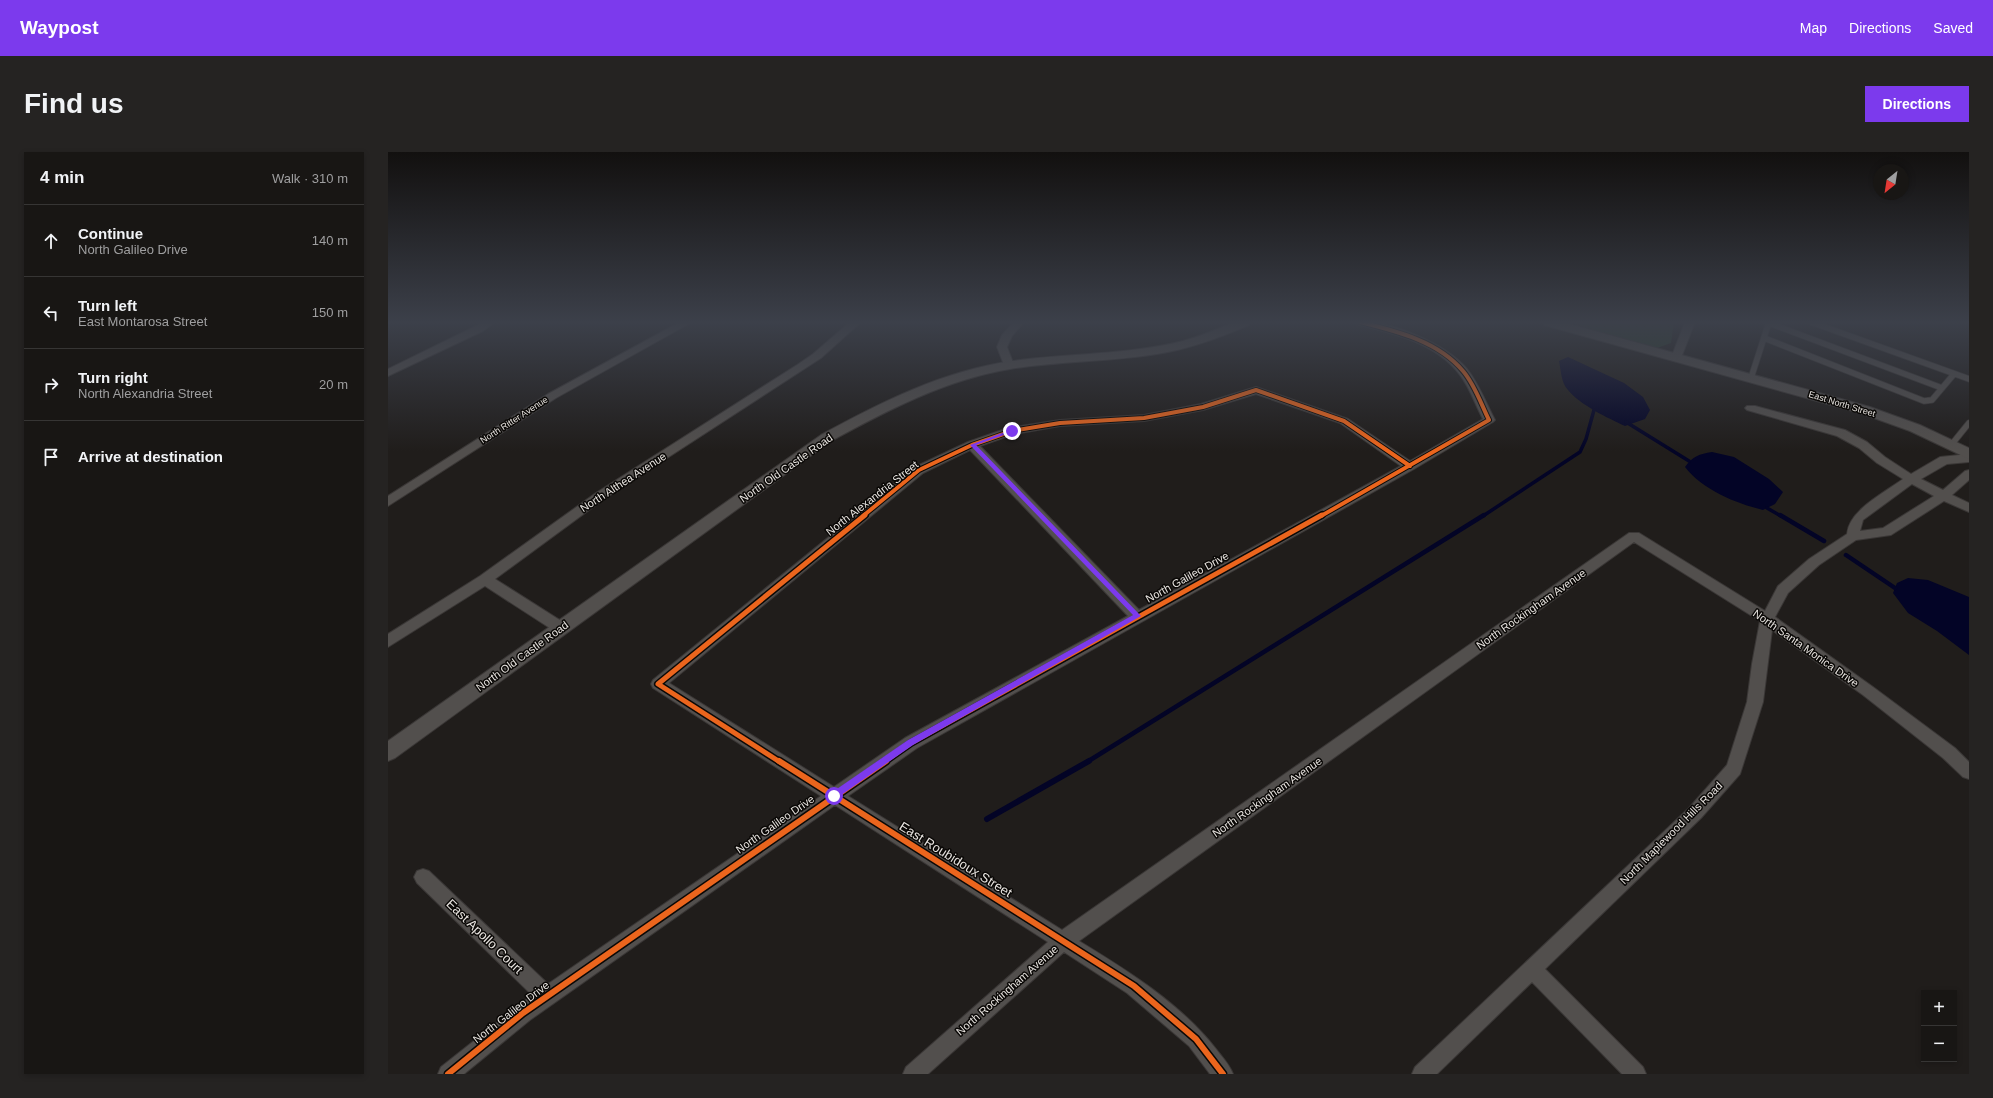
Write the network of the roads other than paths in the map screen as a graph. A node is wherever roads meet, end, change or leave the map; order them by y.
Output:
1 (404, 365) edge
2 (609, 365) edge
3 (804, 365) edge
4 (1009, 365) edge
5 (1455, 365) edge
6 (1702, 365) edge
7 (1755, 365) edge
8 (1833, 365) edge
9 (1882, 365) edge
10 (1929, 365) edge
11 (388, 373) edge
12 (1954, 374) junction
13 (1751, 378) junction
14 (1969, 379) edge
15 (1942, 388) junction
16 (1751, 408) dead end
17 (1969, 423) edge
18 (1952, 444) junction
19 (972, 445) junction
20 (1969, 454) edge
21 (1969, 458) edge
22 (1410, 466) junction
23 (1969, 474) edge
24 (1911, 479) junction
25 (1943, 496) junction
26 (388, 502) edge
27 (1969, 508) edge
28 (1634, 536) joint
29 (1853, 536) junction
30 (485, 579) junction
31 (1137, 616) junction
32 (1767, 620) junction
33 (561, 628) junction
34 (388, 641) edge
35 (658, 684) joint
36 (388, 752) edge
37 (1969, 772) edge
38 (834, 796) junction
39 (423, 877) dead end
40 (1064, 941) junction
41 (1532, 969) junction
42 (546, 996) junction
43 (448, 1074) edge
44 (913, 1074) edge
45 (1224, 1074) edge
46 (1422, 1074) edge
47 (1636, 1074) edge

1 - 11 street
2 - 26 street, North Ritter Avenue
3 - 30 street, North Althea Avenue
4 - 33 street, North Old Castle Road
5 - 22 street, North Galileo Drive
6 - 13 street, East North Street
7 - 13 lane
8 - 15 lane
9 - 15 lane
10 - 12 lane
12 - 14 lane
12 - 15 lane
13 - 18 street, East North Street
16 - 24 street
17 - 18 lane
18 - 20 street, East North Street
19 - 22 street, North Alexandria Street
19 - 31 street
19 - 35 street, North Alexandria Street
21 - 24 street
22 - 31 street, North Galileo Drive
23 - 25 street
24 - 25 street
24 - 29 street
25 - 27 street
25 - 29 street
28 - 32 street, North Santa Monica Drive
28 - 40 street, North Rockingham Avenue
29 - 32 street, North Maplewood Hills Road
30 - 33 street
30 - 34 street, North Althea Avenue
31 - 38 street, North Galileo Drive
32 - 37 street, North Santa Monica Drive
32 - 41 street, North Maplewood Hills Road
33 - 36 street, North Old Castle Road
35 - 38 street, East Roubidoux Street
38 - 40 street, East Roubidoux Street
38 - 42 street, North Galileo Drive
39 - 42 street, East Apollo Court
40 - 44 street, North Rockingham Avenue
40 - 45 street, East Roubidoux Street
41 - 46 street, North Maplewood Hills Road
41 - 47 street
42 - 43 street, North Galileo Drive

